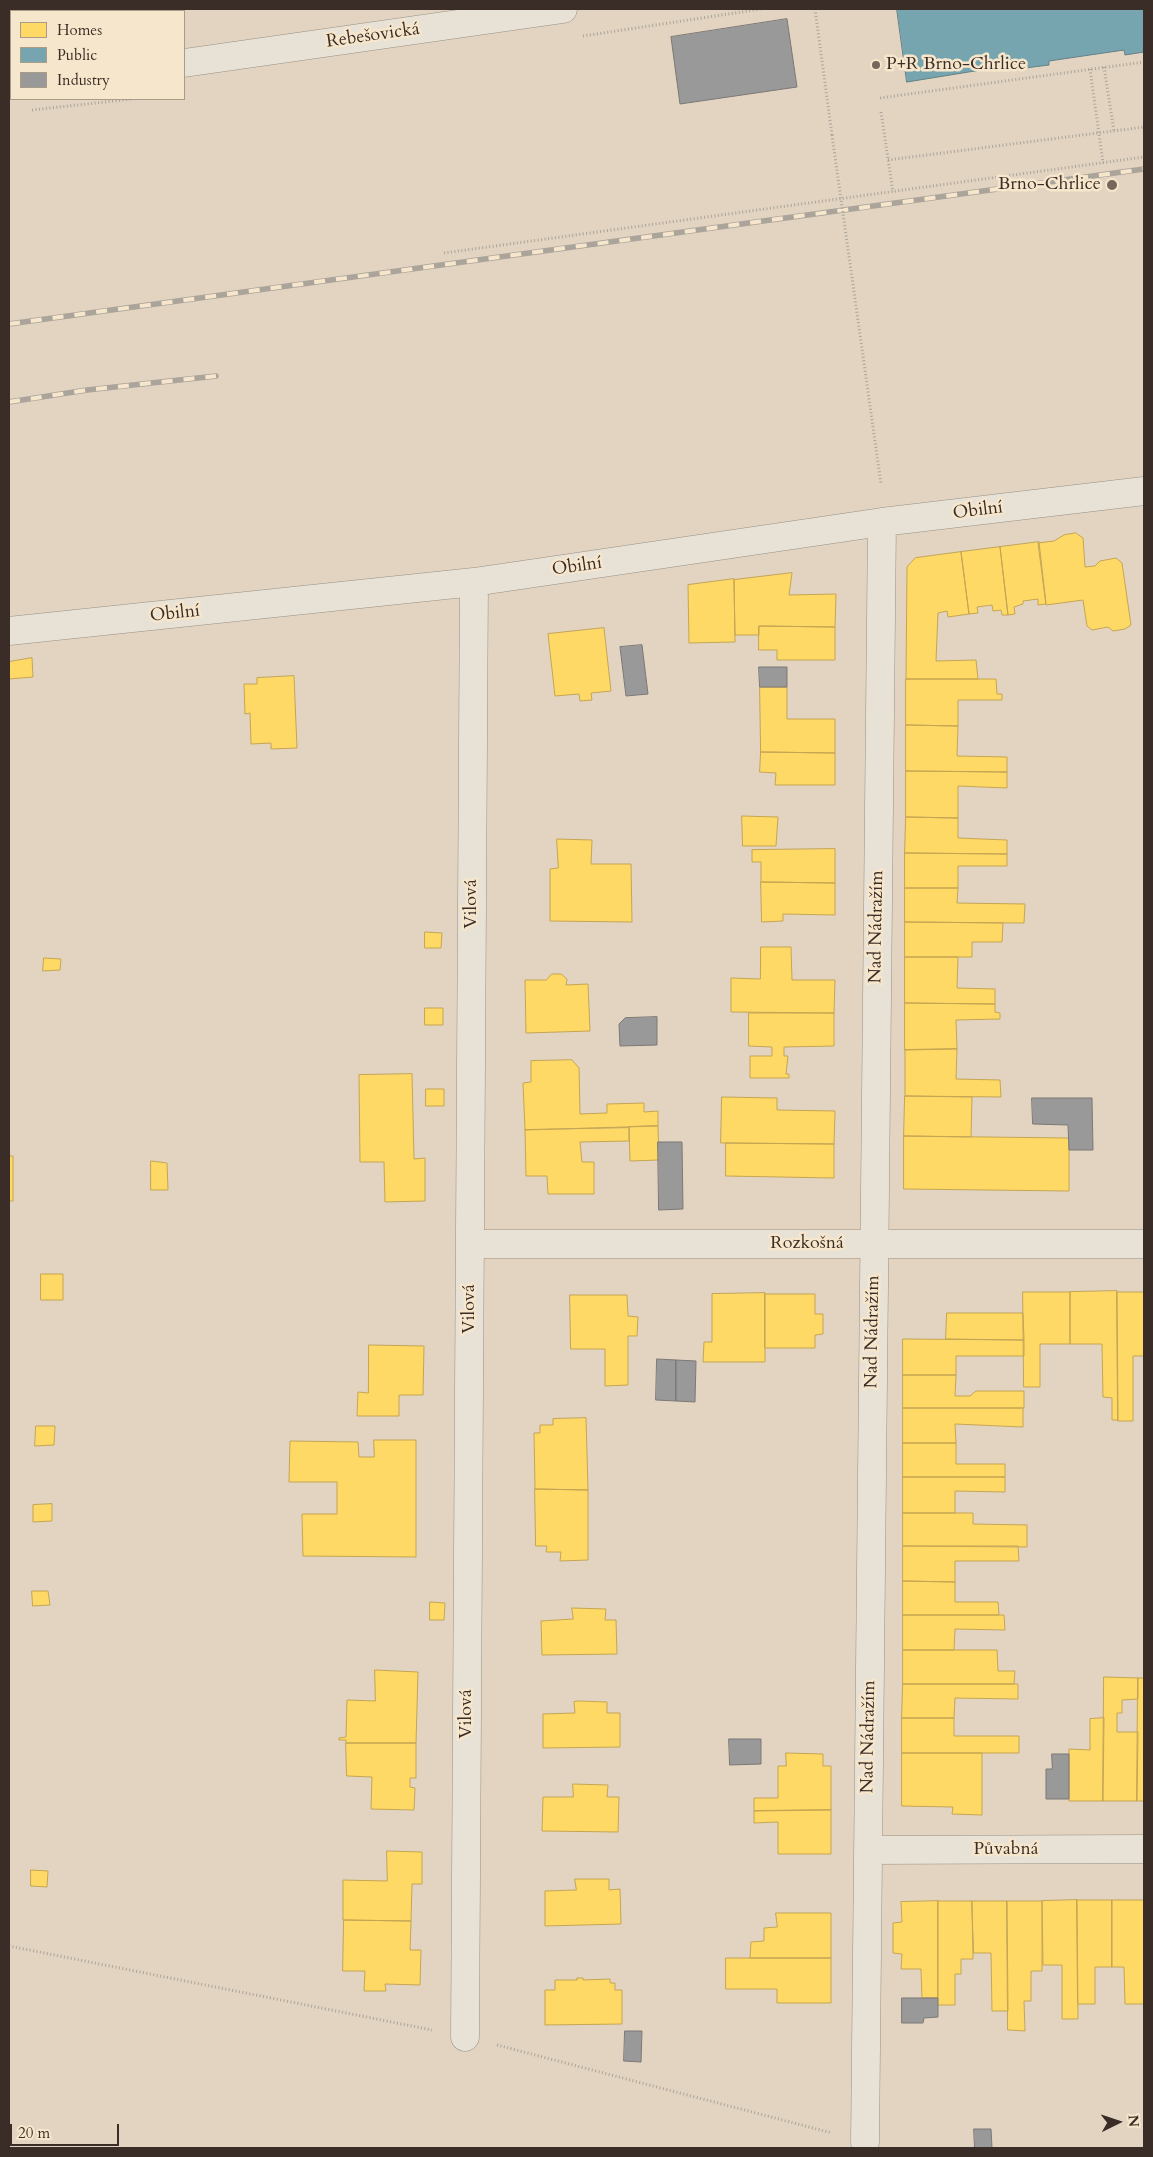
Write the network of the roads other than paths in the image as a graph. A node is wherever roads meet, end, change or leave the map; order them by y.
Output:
1 (563, 9) edge
2 (185, 63) edge
3 (1144, 491) edge
4 (882, 522) junction
5 (474, 582) junction
6 (9, 631) edge
7 (470, 1244) junction
8 (874, 1244) junction
9 (1144, 1244) edge
10 (1144, 1849) edge
11 (868, 1850) junction
12 (465, 2036) road end
13 (865, 2142) road end

1 - 2 street, Rebešovická
3 - 4 street, Obilní
4 - 5 street, Obilní
4 - 8 street, Nad Nádražím
5 - 6 street, Obilní
5 - 7 street, Vilová
7 - 8 street, Rozkošná
7 - 12 street, Vilová
8 - 9 street, Rozkošná
8 - 11 street, Nad Nádražím
10 - 11 street, Půvabná
11 - 13 street, Nad Nádražím

